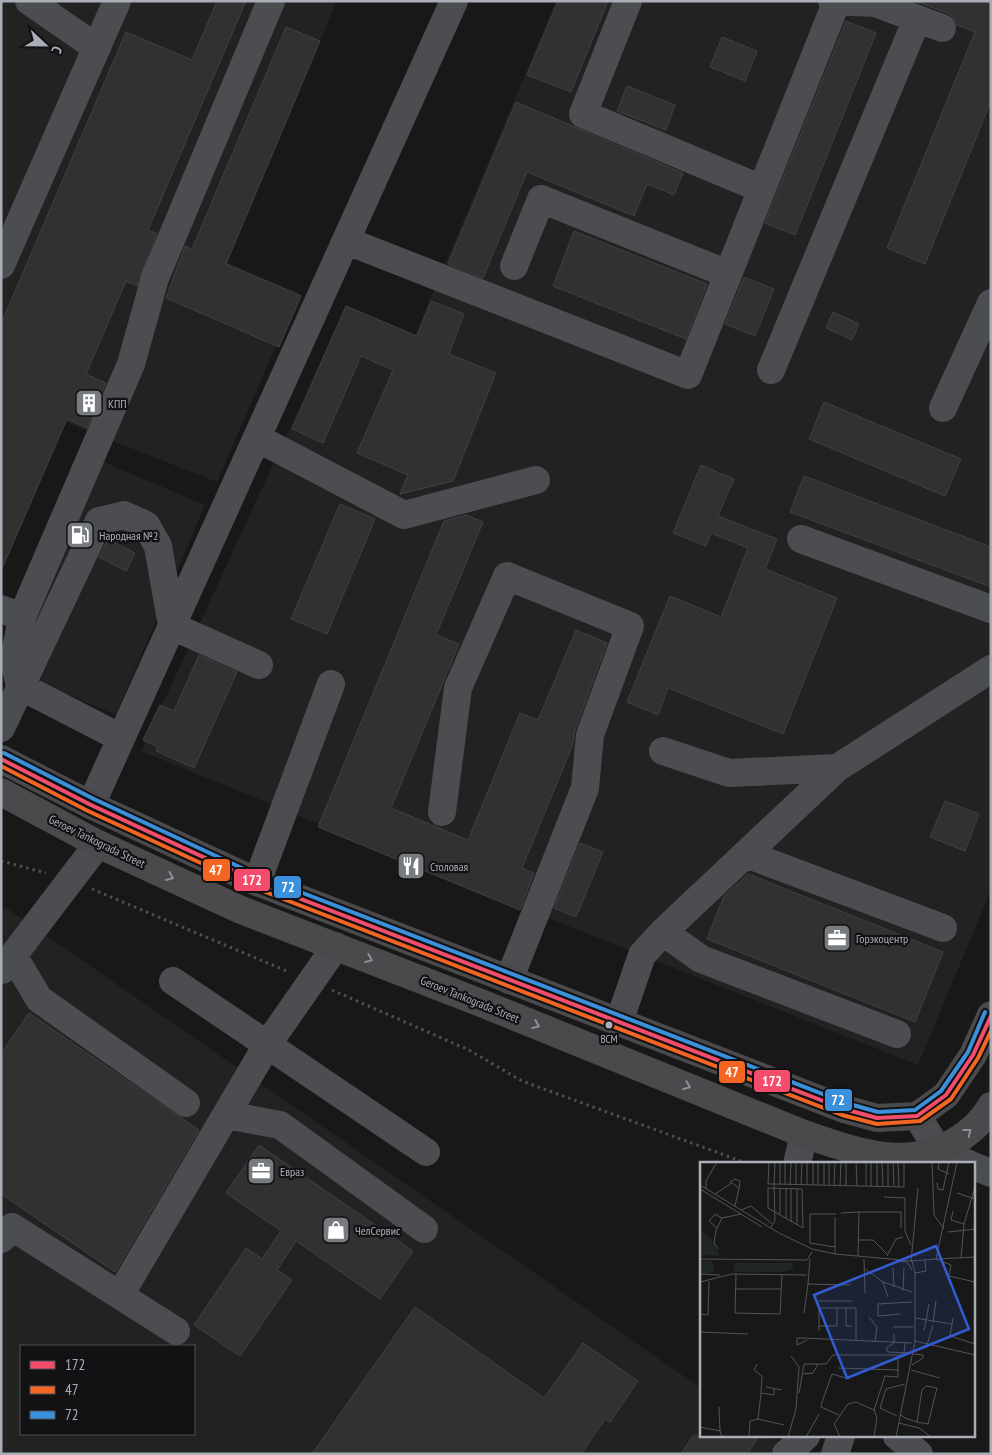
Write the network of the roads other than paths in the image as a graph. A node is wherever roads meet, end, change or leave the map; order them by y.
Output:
1 (29, 1) edge
2 (117, 1) edge
3 (271, 1) edge
4 (454, 1) edge
5 (628, 1) edge
6 (834, 2) edge
7 (97, 48) junction
8 (762, 189) junction
9 (346, 241) junction
10 (1, 265) edge
11 (514, 266) dead end
12 (728, 274) junction
13 (991, 303) edge
14 (771, 370) dead end
15 (943, 408) dead end
16 (257, 438) junction
17 (536, 480) dead end
18 (801, 539) dead end
19 (991, 609) edge
20 (12, 613) edge
21 (172, 626) junction
22 (259, 666) dead end
23 (991, 669) edge
24 (331, 684) dead end
25 (20, 686) junction
26 (1, 728) edge
27 (121, 738) junction
28 (663, 751) dead end
29 (1, 759) edge
30 (838, 768) junction
31 (1, 792) edge
32 (90, 805) junction
33 (442, 812) dead end
34 (98, 844) junction
35 (746, 854) junction
36 (257, 882) junction
37 (943, 928) dead end
38 (663, 932) junction
39 (336, 946) junction
40 (7, 963) edge
41 (173, 980) dead end
42 (509, 980) junction
43 (991, 1015) edge
44 (619, 1022) junction
45 (897, 1034) dead end
46 (267, 1045) junction
47 (186, 1103) dead end
48 (991, 1106) edge
49 (226, 1115) junction
50 (917, 1116) junction
51 (804, 1134) junction
52 (426, 1152) dead end
53 (937, 1157) edge
54 (797, 1162) edge
55 (960, 1162) edge
56 (974, 1166) edge
57 (991, 1173) edge
58 (424, 1228) dead end
59 (1, 1239) edge
60 (120, 1295) junction
61 (176, 1331) dead end
62 (804, 1438) edge
63 (840, 1438) edge
64 (899, 1438) edge
65 (786, 1454) edge
66 (835, 1454) edge
67 (919, 1454) edge

1 - 7 street
2 - 7 street
3 - 20 street
4 - 9 street
5 - 8 street
6 - 8 street
6 - 14 street
7 - 10 street
8 - 12 street
9 - 12 street
9 - 16 street
11 - 12 street
13 - 15 street
16 - 17 street
16 - 21 street
18 - 19 street
20 - 25 street
21 - 22 street
21 - 25 street
21 - 27 street
23 - 30 street
24 - 36 street
25 - 26 street
25 - 27 street
27 - 32 street
28 - 30 street
29 - 32 main road
30 - 35 street
31 - 34 main road, Geroev Tankograda Street
32 - 36 main road
33 - 42 street
34 -> 39 main road, Geroev Tankograda Street
34 - 40 street
35 - 37 street
35 - 38 street
36 - 42 main road
38 - 44 street
38 - 45 street
39 - 46 street
39 -> 51 main road, Geroev Tankograda Street
40 - 47 street
41 - 46 street
42 - 44 main road
43 - 50 main road
44 - 50 main road
46 - 49 street
46 - 52 street
53 -> 48 main road
49 - 58 street
49 - 60 street
50 - 53 street
51 - 53 main road, Geroev Tankograda Street
51 - 54 street
53 - 55 street
56 - 57 street
59 - 60 street
60 - 61 street
62 - 65 street
63 - 66 street
64 - 67 street

